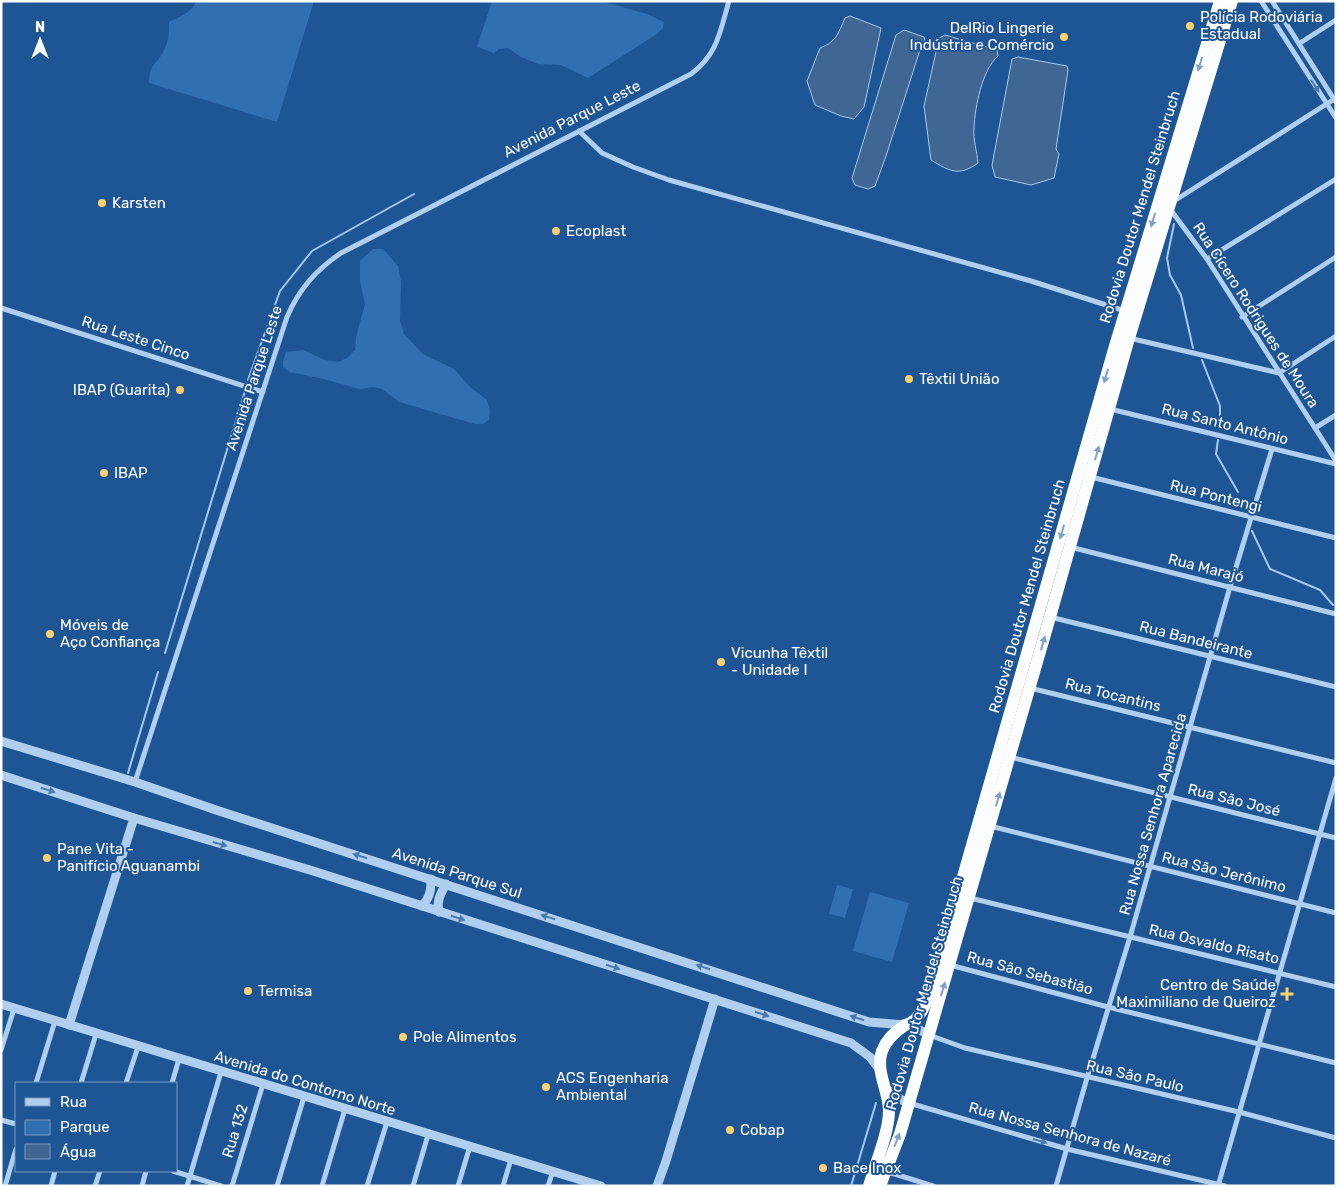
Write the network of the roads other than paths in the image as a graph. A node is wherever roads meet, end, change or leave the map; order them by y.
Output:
1 (729, 1) edge
2 (1220, 1) edge
3 (1232, 1) edge
4 (1261, 1) edge
5 (1272, 1) edge
6 (1336, 20) edge
7 (1300, 44) junction
8 (1306, 54) junction
9 (1298, 60) junction
10 (1335, 99) edge
11 (1327, 104) junction
12 (1336, 118) edge
13 (579, 131) junction
14 (1336, 178) edge
15 (1170, 205) junction
16 (1336, 257) edge
17 (1206, 259) junction
18 (1, 308) edge
19 (1125, 311) junction
20 (1242, 317) junction
21 (1336, 336) edge
22 (1129, 338) junction
23 (1278, 373) junction
24 (263, 392) junction
25 (1109, 408) junction
26 (1336, 415) edge
27 (1315, 428) junction
28 (1272, 449) junction
29 (1336, 463) edge
30 (1090, 477) junction
31 (1252, 518) junction
32 (1336, 538) edge
33 (1070, 547) junction
34 (1230, 587) junction
35 (1336, 614) edge
36 (1050, 617) junction
37 (1211, 657) junction
38 (1336, 687) edge
39 (1030, 688) junction
40 (1191, 727) junction
41 (1, 740) edge
42 (1010, 757) junction
43 (1336, 763) edge
44 (1, 775) edge
45 (1336, 778) edge
46 (135, 782) junction
47 (1170, 796) junction
48 (134, 818) junction
49 (990, 826) junction
50 (1320, 834) junction
51 (1336, 838) edge
52 (1150, 866) junction
53 (431, 879) junction
54 (446, 884) junction
55 (969, 898) junction
56 (1300, 904) junction
57 (422, 906) junction
58 (439, 912) junction
59 (1336, 913) edge
60 (1130, 937) junction
61 (950, 964) junction
62 (1281, 972) junction
63 (1336, 987) edge
64 (715, 999) junction
65 (1, 1004) edge
66 (1108, 1006) junction
67 (14, 1008) junction
68 (56, 1021) junction
69 (69, 1025) junction
70 (905, 1025) junction
71 (96, 1034) junction
72 (928, 1035) junction
73 (1260, 1045) junction
74 (138, 1046) junction
75 (1, 1050) edge
76 (179, 1059) junction
77 (1336, 1064) edge
78 (222, 1072) junction
79 (881, 1072) junction
80 (1087, 1078) junction
81 (36, 1082) edge
82 (81, 1082) edge
83 (126, 1082) edge
84 (172, 1082) edge
85 (263, 1084) junction
86 (304, 1097) junction
87 (909, 1103) junction
88 (345, 1109) junction
89 (1239, 1112) junction
90 (1, 1120) edge
91 (388, 1122) junction
92 (15, 1124) edge
93 (428, 1135) junction
94 (1336, 1138) edge
95 (470, 1146) junction
96 (1067, 1149) junction
97 (15, 1152) edge
98 (511, 1158) junction
99 (553, 1171) junction
100 (885, 1171) junction
101 (55, 1172) edge
102 (100, 1172) edge
103 (146, 1172) edge
104 (176, 1172) edge
105 (190, 1176) junction
106 (596, 1185) edge
107 (1218, 1185) edge
108 (5, 1186) edge
109 (51, 1186) edge
110 (95, 1186) edge
111 (142, 1186) edge
112 (186, 1186) edge
113 (221, 1186) edge
114 (232, 1186) edge
115 (277, 1186) edge
116 (322, 1186) edge
117 (367, 1186) edge
118 (413, 1186) edge
119 (458, 1186) edge
120 (503, 1186) edge
121 (548, 1186) edge
122 (657, 1186) edge
123 (869, 1186) edge
124 (880, 1186) edge
125 (933, 1186) edge
126 (1056, 1186) edge
127 (1225, 1186) edge

1 - 13 street, Avenida Parque Leste
2 -> 19 highway, Rodovia Doutor Mendel Steinbruch
3 - 15 highway, Rodovia Doutor Mendel Steinbruch
4 - 9 street
5 - 7 street
6 - 7 street
7 - 8 street
8 - 9 street
8 - 10 street
9 -> 11 street
10 - 11 street
11 - 12 street
11 - 15 street
13 - 19 street
13 - 24 street, Avenida Parque Leste
14 - 17 street
15 - 17 street, Rua Cícero Rodrigues de Moura
15 - 22 highway, Rodovia Doutor Mendel Steinbruch
16 - 20 street
17 - 20 street, Rua Cícero Rodrigues de Moura
18 - 24 street, Rua Leste Cinco
19 -> 70 highway, Rodovia Doutor Mendel Steinbruch
20 - 23 street, Rua Cícero Rodrigues de Moura
21 - 23 street
22 - 23 street
22 - 25 highway, Rodovia Doutor Mendel Steinbruch
23 - 27 street, Rua Cícero Rodrigues de Moura
24 - 46 street, Avenida Parque Leste
25 - 28 street, Rua Santo Antônio
30 -> 25 highway, Rodovia Doutor Mendel Steinbruch
26 - 27 street
27 - 29 street, Rua Cícero Rodrigues de Moura
28 - 29 street, Rua Santo Antônio
28 - 31 street, Rua Nossa Senhora Aparecida
30 - 31 street, Rua Pontengi
30 - 33 highway, Rodovia Doutor Mendel Steinbruch
31 - 32 street, Rua Pontengi
31 - 34 street, Rua Nossa Senhora Aparecida
33 - 34 street, Rua Marajó
33 - 36 highway, Rodovia Doutor Mendel Steinbruch
34 - 35 street, Rua Marajó
34 - 37 street, Rua Nossa Senhora Aparecida
36 - 37 street, Rua Bandeirante
39 -> 36 highway, Rodovia Doutor Mendel Steinbruch
37 - 38 street, Rua Bandeirante
37 - 40 street, Rua Nossa Senhora Aparecida
39 - 40 street, Rua Tocantins
39 - 42 highway, Rodovia Doutor Mendel Steinbruch
40 - 43 street, Rua Tocantins
40 - 47 street, Rua Nossa Senhora Aparecida
41 - 46 street, Avenida Parque Sul
42 - 47 street, Rua São José
49 -> 42 highway, Rodovia Doutor Mendel Steinbruch
44 -> 48 street
45 - 50 street
53 -> 46 street, Avenida Parque Sul
47 - 50 street, Rua São José
47 - 52 street, Rua Nossa Senhora Aparecida
48 -> 57 street
48 - 69 street
49 - 52 street, Rua São Jerônimo
49 - 55 highway, Rodovia Doutor Mendel Steinbruch
50 - 51 street, Rua São José
50 - 56 street
52 - 56 street, Rua São Jerônimo
52 - 60 street, Rua Nossa Senhora Aparecida
53 - 54 street, Avenida Parque Sul
53 - 57 street
54 - 58 street
70 -> 54 street, Avenida Parque Sul
55 - 60 street, Rua Osvaldo Risato
55 - 61 highway, Rodovia Doutor Mendel Steinbruch
56 - 59 street, Rua São Jerônimo
56 - 62 street
57 - 58 street
58 -> 64 street
60 - 62 street, Rua Osvaldo Risato
60 - 66 street, Rua Nossa Senhora Aparecida
61 - 66 street, Rua São Sebastião
72 -> 61 highway, Rodovia Doutor Mendel Steinbruch
62 - 63 street, Rua Osvaldo Risato
62 - 73 street
64 -> 79 street
64 - 122 street
65 - 67 street, Avenida do Contorno Norte
66 - 73 street, Rua São Sebastião
66 - 80 street, Rua Nossa Senhora Aparecida
67 - 68 street, Avenida do Contorno Norte
67 - 75 street
68 - 69 street, Avenida do Contorno Norte
68 - 81 street
69 - 71 street, Avenida do Contorno Norte
70 - 72 street, Avenida Parque Sul
70 - 79 highway, Rodovia Doutor Mendel Steinbruch
71 - 74 street, Avenida do Contorno Norte
71 - 82 street
72 - 80 street, Rua São Paulo
72 - 87 highway, Rodovia Doutor Mendel Steinbruch
73 - 77 street, Rua São Sebastião
73 - 89 street
74 - 76 street, Avenida do Contorno Norte
74 - 83 street
76 - 78 street, Avenida do Contorno Norte
76 - 84 street
78 - 85 street, Avenida do Contorno Norte
78 - 105 street
79 - 87 street
79 - 123 highway, Rodovia Doutor Mendel Steinbruch
80 - 89 street, Rua São Paulo
80 - 96 street, Rua Nossa Senhora Aparecida
85 - 86 street, Avenida do Contorno Norte
85 - 114 street, Rua 132
86 - 88 street, Avenida do Contorno Norte
86 - 115 street
87 -> 96 street, Rua Nossa Senhora de Nazaré
100 -> 87 highway, Rodovia Doutor Mendel Steinbruch
88 - 91 street, Avenida do Contorno Norte
88 - 116 street
89 - 94 street, Rua São Paulo
89 - 107 street
90 - 92 street
91 - 93 street, Avenida do Contorno Norte
91 - 117 street
93 - 95 street, Avenida do Contorno Norte
93 - 118 street
95 - 98 street, Avenida do Contorno Norte
95 - 119 street
96 - 107 street, Rua Nossa Senhora de Nazaré
96 - 126 street, Rua Nossa Senhora Aparecida
97 - 108 street
98 - 99 street, Avenida do Contorno Norte
98 - 120 street
99 - 106 street, Avenida do Contorno Norte
99 - 121 street
100 - 124 highway, Rodovia Doutor Mendel Steinbruch
100 - 125 street
101 - 109 street
102 - 110 street
103 - 111 street
104 - 105 street
105 - 112 street
105 - 113 street
107 - 127 street, Rua Nossa Senhora de Nazaré

